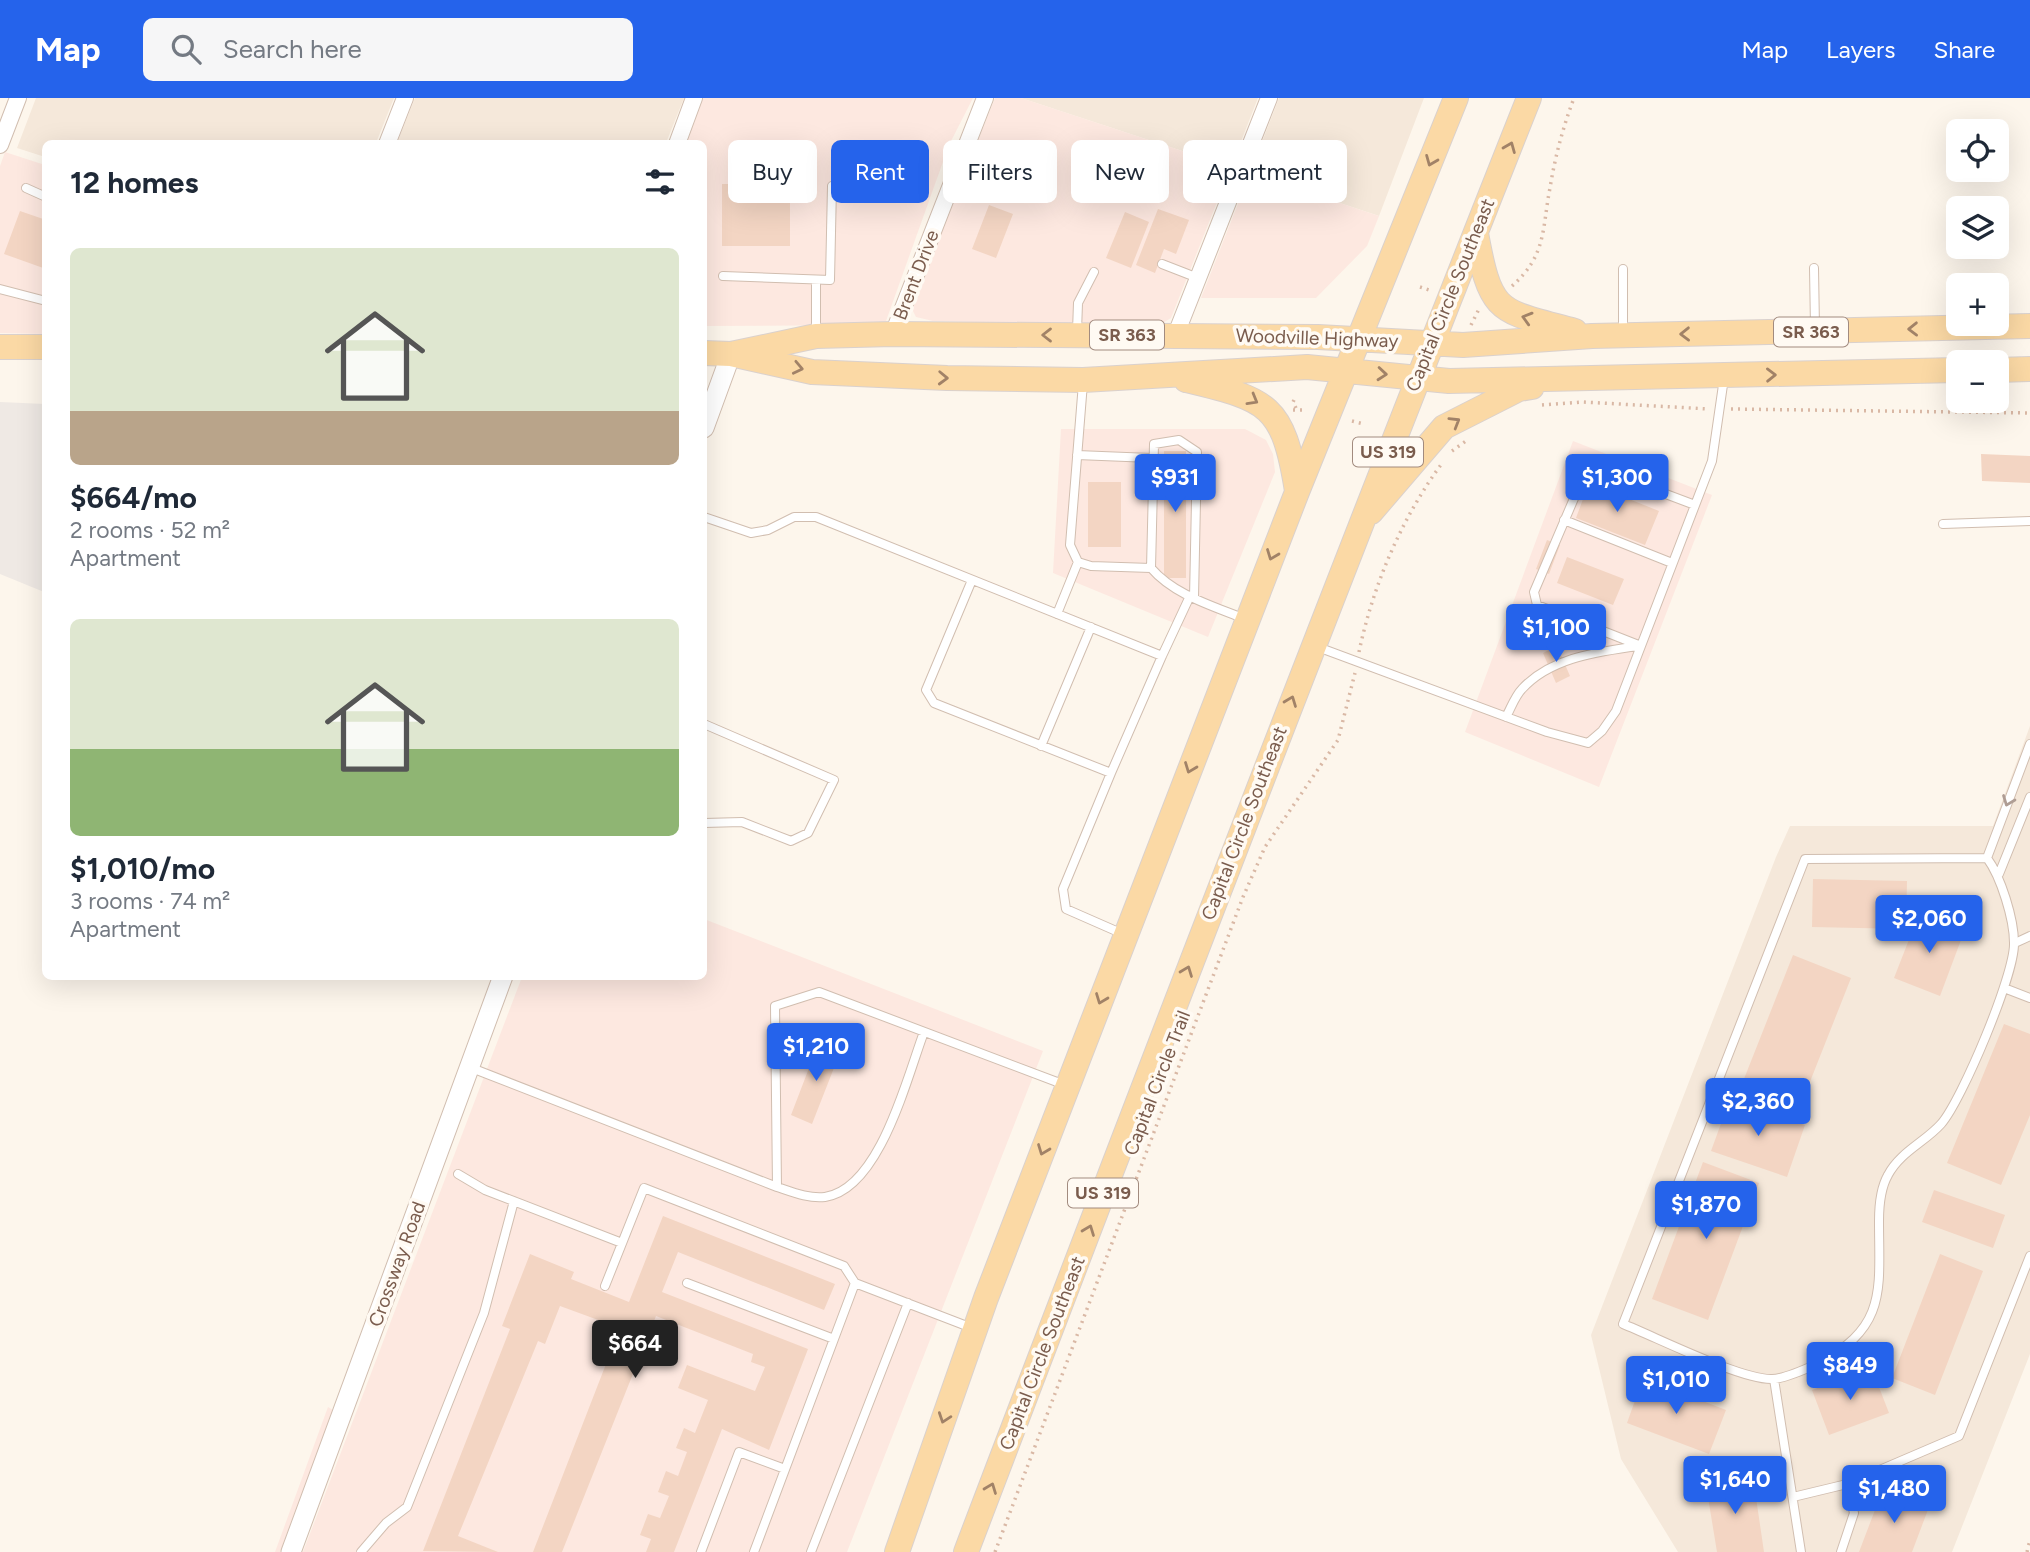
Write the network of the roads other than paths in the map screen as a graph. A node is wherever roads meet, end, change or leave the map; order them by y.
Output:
1 (18, 98) edge
2 (405, 98) edge
3 (694, 98) edge
4 (985, 98) edge
5 (1269, 98) edge
6 (1456, 98) edge
7 (1529, 98) edge
8 (389, 140) edge
9 (678, 140) edge
10 (0, 145) edge
11 (26, 188) dead end
12 (42, 195) edge
13 (832, 203) edge
14 (1476, 233) junction
15 (1162, 264) dead end
16 (1814, 268) dead end
17 (1623, 269) dead end
18 (1094, 272) dead end
19 (723, 276) dead end
20 (1198, 278) junction
21 (816, 280) junction
22 (0, 289) edge
23 (42, 300) edge
24 (2030, 326) edge
25 (1815, 331) junction
26 (893, 334) junction
27 (1176, 334) junction
28 (1077, 335) junction
29 (1623, 335) junction
30 (816, 336) junction
31 (1592, 336) junction
32 (1360, 339) junction
33 (1430, 343) junction
34 (0, 347) edge
35 (42, 347) edge
36 (707, 353) edge
37 (731, 354) junction
38 (2030, 369) edge
39 (1946, 370) edge
40 (2009, 370) edge
41 (1347, 371) junction
42 (1165, 375) junction
43 (1724, 376) junction
44 (1416, 377) junction
45 (1580, 379) junction
46 (1083, 380) junction
47 (707, 420) edge
48 (1077, 455) junction
49 (1151, 458) junction
50 (1297, 492) junction
51 (1695, 505) junction
52 (707, 518) edge
53 (1564, 520) junction
54 (2030, 521) edge
55 (1943, 524) dead end
56 (1359, 526) junction
57 (1078, 562) junction
58 (1672, 563) junction
59 (1151, 568) junction
60 (972, 580) junction
61 (1193, 597) junction
62 (1057, 614) junction
63 (1247, 620) junction
64 (1091, 627) junction
65 (1312, 645) junction
66 (1641, 646) junction
67 (1162, 656) junction
68 (1506, 717) junction
69 (707, 725) edge
70 (2030, 744) edge
71 (1041, 746) junction
72 (1111, 773) junction
73 (2030, 797) edge
74 (707, 823) edge
75 (1987, 858) junction
76 (1999, 874) junction
77 (1125, 936) junction
78 (2030, 936) edge
79 (2015, 943) junction
80 (502, 980) edge
81 (2004, 988) junction
82 (2030, 998) edge
83 (924, 1032) junction
84 (469, 1067) junction
85 (1067, 1086) junction
86 (458, 1174) dead end
87 (777, 1187) junction
88 (514, 1201) junction
89 (622, 1243) junction
90 (2030, 1256) edge
91 (687, 1283) dead end
92 (855, 1283) junction
93 (604, 1286) dead end
94 (908, 1303) junction
95 (975, 1329) junction
96 (834, 1339) junction
97 (1773, 1379) junction
98 (785, 1469) junction
99 (1847, 1484) junction
100 (1793, 1497) junction
101 (291, 1552) edge
102 (361, 1552) edge
103 (701, 1552) edge
104 (754, 1552) edge
105 (811, 1552) edge
106 (897, 1552) edge
107 (967, 1552) edge
108 (1801, 1552) edge
109 (1841, 1552) edge

1 - 10 street
2 - 8 street
3 - 9 street
4 - 26 street, Brent Drive
5 - 20 street
6 -> 32 main road
14 -> 7 main road, Capital Circle Southeast / US 319
11 - 12 lane
13 - 21 lane
31 -> 14 main road
14 - 33 main road, Capital Circle Southeast / US 319
15 - 20 lane
16 - 25 lane
17 - 29 lane
18 - 28 lane
19 - 21 lane
20 - 27 street
21 - 30 lane
22 - 23 lane
24 -> 25 main road, Woodville Highway / SR 363
25 -> 29 main road, Woodville Highway / SR 363
28 -> 26 main road, Woodville Highway / SR 363
26 - 30 main road, Woodville Highway / SR 363
27 - 28 main road, Woodville Highway / SR 363
27 - 32 main road, Woodville Highway / SR 363
29 - 31 main road, Woodville Highway / SR 363
30 - 37 main road, Woodville Highway / SR 363
31 - 33 main road, Woodville Highway / SR 363
32 - 33 main road, Woodville Highway / SR 363
32 - 41 main road
33 - 44 main road, Capital Circle Southeast / US 319
34 - 35 main road
36 - 37 main road, Woodville Highway / SR 363
37 -> 46 main road, Woodville Highway / SR 363
37 - 47 street
38 - 40 main road
43 -> 39 main road, Woodville Highway / SR 363
41 - 42 main road, Woodville Highway / SR 363
41 -> 44 main road, Woodville Highway / SR 363
41 - 50 main road
42 - 46 main road, Woodville Highway / SR 363
42 -> 50 main road
43 - 45 main road, Woodville Highway / SR 363
43 - 51 lane
44 - 45 main road, Woodville Highway / SR 363
44 - 56 main road, Capital Circle Southeast / US 319
56 -> 45 main road
46 - 48 lane
48 - 49 lane
48 - 57 lane
49 - 59 lane
49 - 61 lane
50 -> 63 main road
51 - 53 lane
51 - 58 lane
52 - 60 lane
53 - 58 lane
53 - 66 lane
54 - 55 lane
56 - 65 main road, Capital Circle Southeast / US 319
57 - 59 lane
57 - 62 lane
58 - 66 lane
59 - 61 lane
60 - 62 lane
60 - 71 lane
61 - 63 lane
61 - 67 lane
62 - 64 lane
63 -> 77 main road
64 - 67 lane
64 - 71 lane
65 - 68 lane
107 -> 65 main road, Capital Circle Southeast / US 319
66 - 68 lane
66 - 68 lane
67 - 72 lane
69 - 74 lane
70 -> 75 lane
71 - 72 lane
72 - 77 lane
73 - 76 lane
75 - 76 lane
75 - 97 lane
76 - 79 lane
77 -> 85 main road
78 - 79 lane
79 - 81 lane
80 - 84 street, Crossway Road
81 - 82 lane
81 - 97 lane
83 - 85 lane
83 - 87 lane
83 - 87 lane
84 - 87 lane
84 - 101 street, Crossway Road
85 -> 95 main road
86 - 88 lane
88 - 89 lane
88 - 102 lane
89 - 92 lane
89 - 93 lane
90 - 99 lane
91 - 96 lane
92 - 94 lane
92 - 96 lane
94 - 95 lane
94 - 105 lane
95 -> 106 main road
96 - 98 lane
97 - 100 lane
98 - 103 lane
98 - 104 lane
99 - 100 lane
99 - 109 lane
100 - 108 lane

